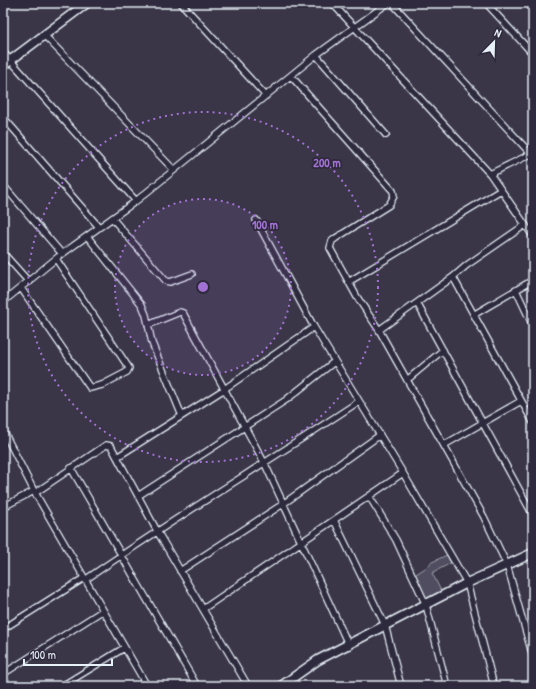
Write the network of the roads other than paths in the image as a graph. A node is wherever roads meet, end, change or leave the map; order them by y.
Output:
1 (87, 3) edge
2 (181, 3) edge
3 (332, 3) edge
4 (388, 3) edge
5 (392, 3) edge
6 (486, 3) edge
7 (354, 28) junction
8 (44, 35) junction
9 (3, 52) edge
10 (533, 54) edge
11 (316, 55) junction
12 (11, 61) junction
13 (3, 66) edge
14 (292, 76) junction
15 (266, 96) junction
16 (3, 117) edge
17 (386, 135) dead end
18 (532, 154) edge
19 (173, 169) junction
20 (490, 174) junction
21 (3, 185) edge
22 (501, 190) junction
23 (136, 201) junction
24 (112, 218) junction
25 (256, 220) dead end
26 (525, 225) junction
27 (99, 228) junction
28 (87, 236) junction
29 (533, 236) edge
30 (3, 253) edge
31 (62, 254) junction
32 (56, 258) junction
33 (192, 274) dead end
34 (453, 276) junction
35 (533, 280) edge
36 (350, 281) junction
37 (29, 282) junction
38 (21, 288) junction
39 (516, 290) junction
40 (3, 302) edge
41 (418, 303) junction
42 (475, 314) junction
43 (148, 325) junction
44 (533, 326) edge
45 (314, 327) junction
46 (379, 330) junction
47 (444, 350) junction
48 (334, 362) junction
49 (407, 380) junction
50 (223, 390) junction
51 (521, 401) junction
52 (358, 402) junction
53 (182, 416) junction
54 (484, 422) junction
55 (533, 422) edge
56 (244, 427) junction
57 (3, 430) edge
58 (380, 436) junction
59 (444, 445) junction
60 (117, 457) junction
61 (265, 464) junction
62 (71, 468) junction
63 (403, 473) junction
64 (35, 492) junction
65 (138, 496) junction
66 (369, 496) junction
67 (283, 504) junction
68 (3, 507) edge
69 (533, 515) edge
70 (334, 520) junction
71 (157, 531) junction
72 (302, 543) junction
73 (533, 553) edge
74 (121, 555) junction
75 (507, 565) junction
76 (180, 571) junction
77 (84, 579) junction
78 (467, 583) junction
79 (426, 605) junction
80 (203, 609) junction
81 (102, 610) junction
82 (385, 625) junction
83 (3, 629) edge
84 (349, 646) junction
85 (124, 648) junction
86 (533, 657) edge
87 (3, 674) edge
88 (3, 677) edge
89 (8, 686) edge
90 (62, 686) edge
91 (147, 686) edge
92 (197, 686) edge
93 (248, 686) edge
94 (282, 686) edge
95 (401, 686) edge
96 (447, 686) edge
97 (494, 686) edge

1 - 8 street
2 - 15 street
3 - 7 street
4 - 7 street
5 - 18 street
6 - 10 street
7 - 11 street
7 - 20 street
8 - 12 street
8 - 19 street
9 - 12 street
11 - 14 street
11 - 17 street
12 - 13 street
12 - 23 street
14 - 15 street
14 - 36 street
15 - 19 street
16 - 27 street
18 - 20 street
19 - 23 street
20 - 22 street
21 - 31 street
22 - 26 street
22 - 36 street
23 - 24 street
24 - 27 street
24 - 33 street
25 - 45 street
26 - 29 street
26 - 34 street
27 - 28 street
28 - 31 street
28 - 43 street
30 - 37 street
31 - 32 street
32 - 37 street
32 - 38 street
34 - 41 street
34 - 42 street
35 - 39 street
36 - 46 street
37 - 38 street
38 - 40 street
39 - 42 street
39 - 44 street
41 - 46 street
41 - 47 street
42 - 51 street
43 - 50 street
43 - 53 street
45 - 48 street
45 - 50 street
46 - 49 street
47 - 49 street
47 - 54 street
48 - 52 street
48 - 56 street
49 - 59 street
50 - 53 street
50 - 56 street
51 - 54 street
51 - 55 street
52 - 58 street
52 - 61 street
53 - 60 street
54 - 59 street
54 - 69 street
56 - 61 street
56 - 65 street
57 - 64 street
58 - 63 street
58 - 67 street
59 - 75 street
60 - 62 street
60 - 65 street
61 - 67 street
61 - 71 street
62 - 64 street
62 - 74 street
63 - 66 street
63 - 78 street
64 - 68 street
64 - 77 street
65 - 71 street
66 - 70 street
66 - 79 street
67 - 72 street
67 - 76 street
70 - 72 street
70 - 82 street
71 - 74 street
71 - 76 street
72 - 80 street
72 - 84 street
73 - 75 street
74 - 77 street
74 - 92 street
75 - 78 street
75 - 86 street
76 - 80 street
77 - 81 street
77 - 83 street
78 - 79 street
78 - 97 street
79 - 82 street
79 - 96 street
80 - 93 street
81 - 85 street
81 - 87 street
82 - 84 street
82 - 95 street
84 - 94 street
85 - 90 street
85 - 91 street
88 - 89 street

